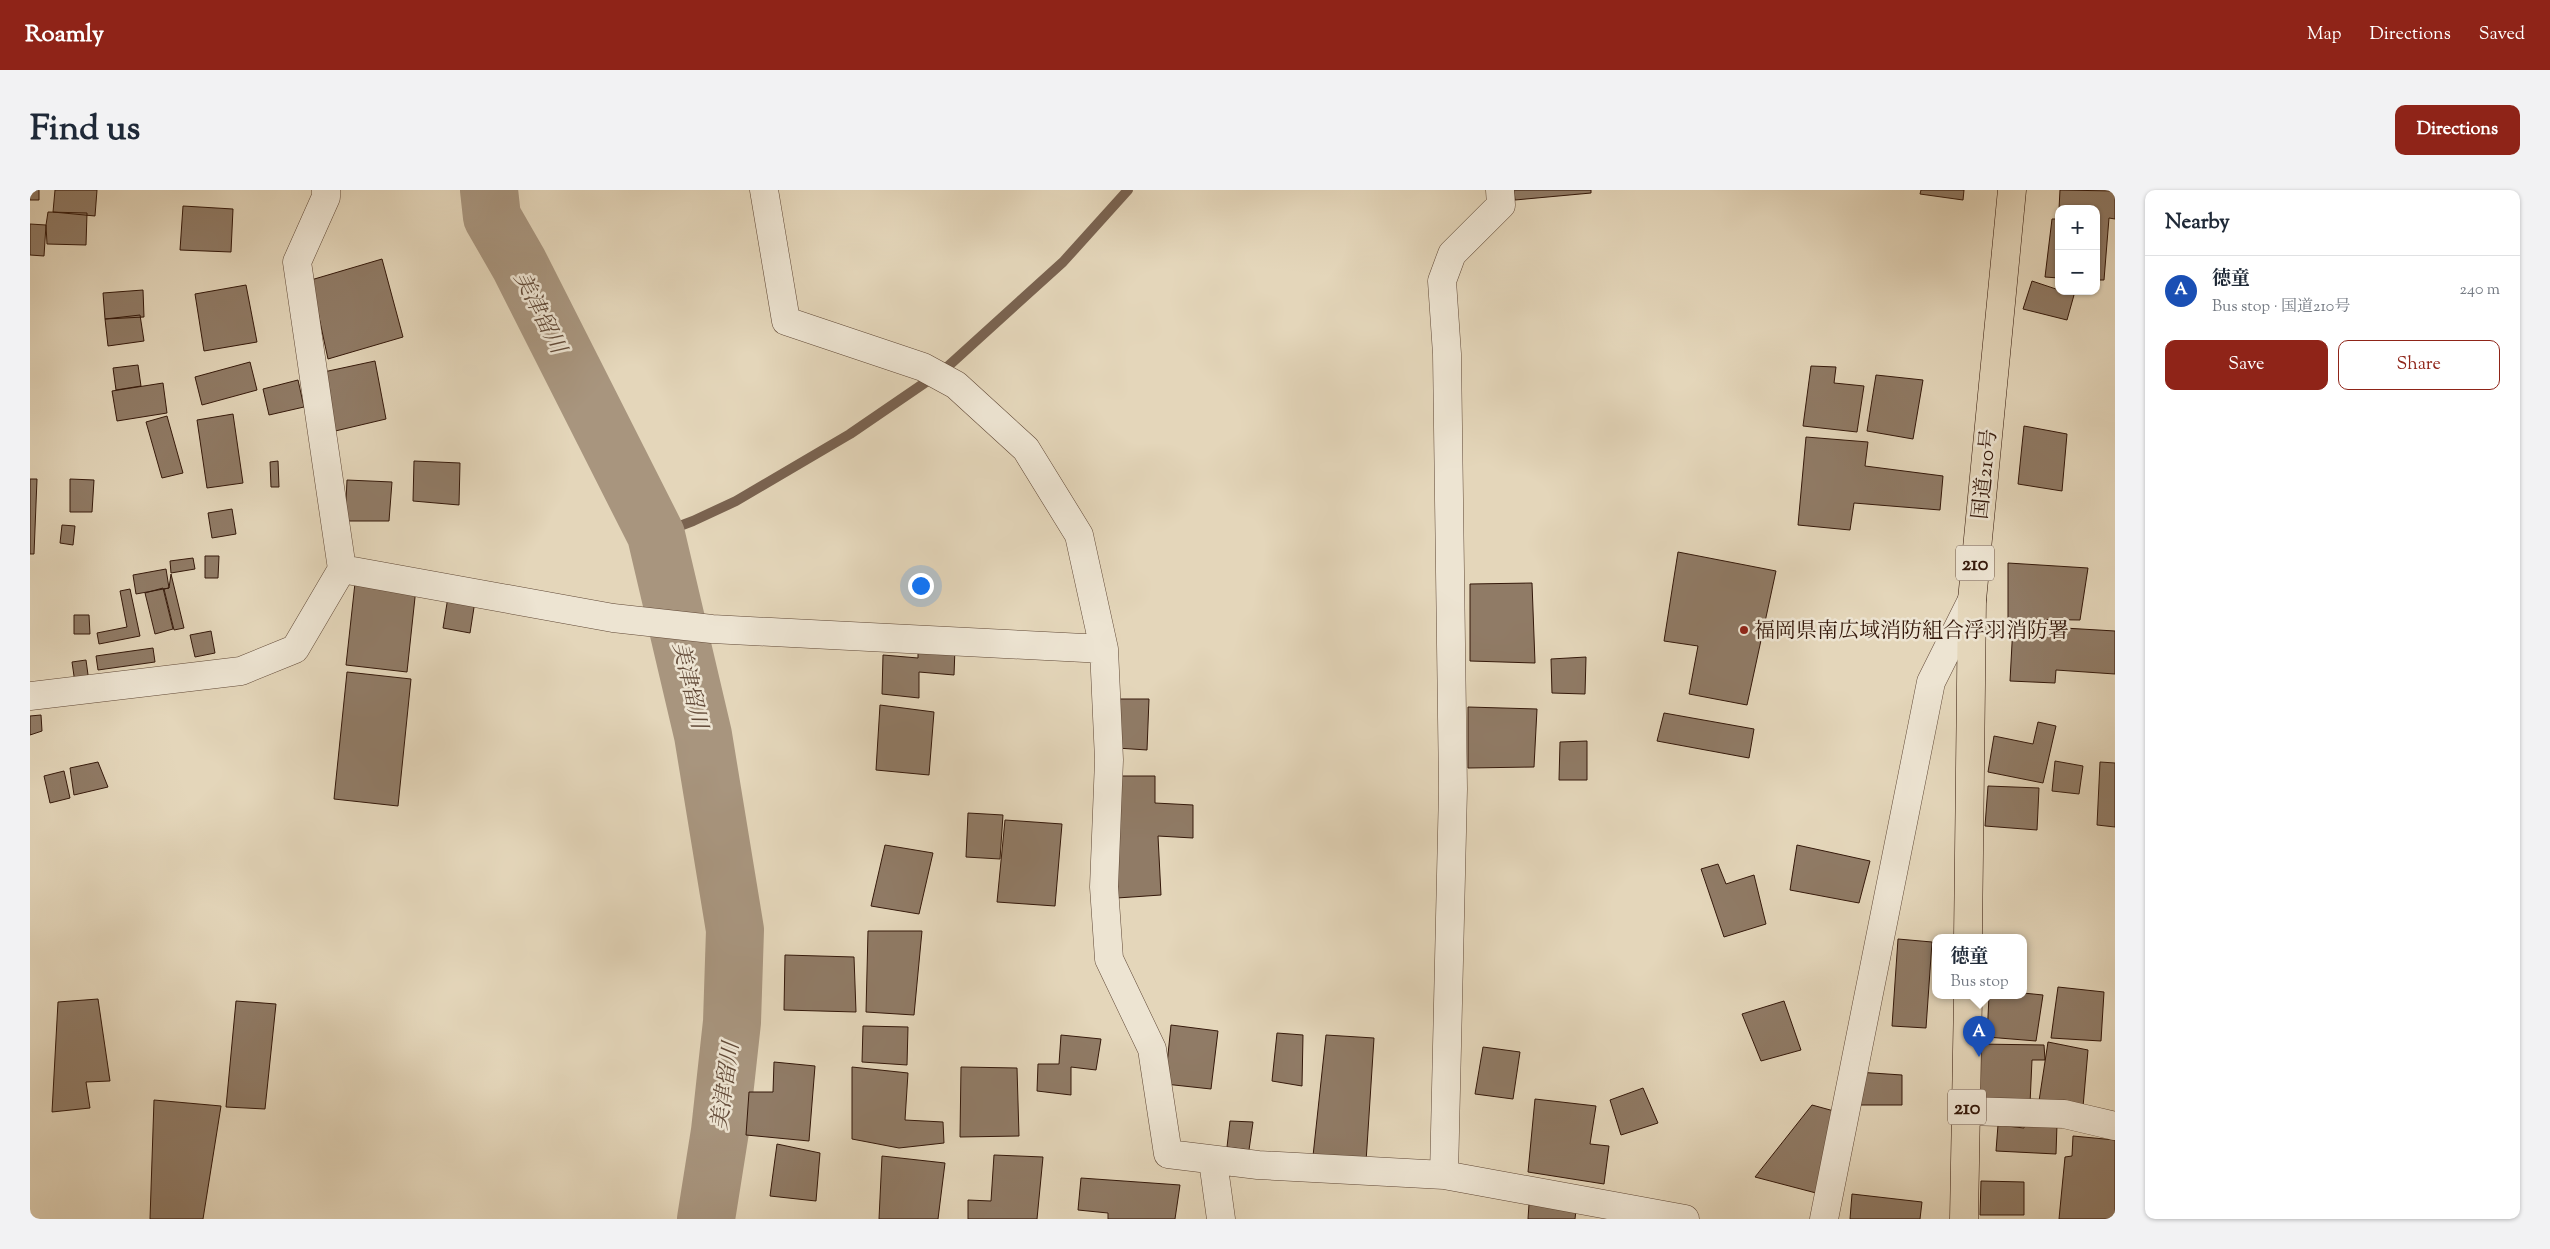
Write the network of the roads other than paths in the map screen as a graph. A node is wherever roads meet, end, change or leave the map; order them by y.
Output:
1 (326, 190) edge
2 (764, 190) edge
3 (1500, 190) edge
4 (2012, 190) edge
5 (342, 569) junction
6 (1972, 600) junction
7 (1104, 649) junction
8 (30, 696) edge
9 (1968, 934) edge
10 (1968, 999) edge
11 (1966, 1111) junction
12 (2115, 1126) edge
13 (1213, 1161) junction
14 (1444, 1175) junction
15 (1221, 1219) edge
16 (1684, 1219) edge
17 (1824, 1219) edge
18 (1964, 1219) edge

1 - 5 street
2 - 7 street
3 - 14 street
4 - 6 highway, 国道210号 / 210
5 - 7 street
5 - 8 street
6 - 9 highway, 国道210号 / 210
6 - 17 street
7 - 13 street
10 - 11 highway, 210
11 - 12 street
11 - 18 highway, 210
13 - 14 street
13 - 15 street
14 - 16 street

